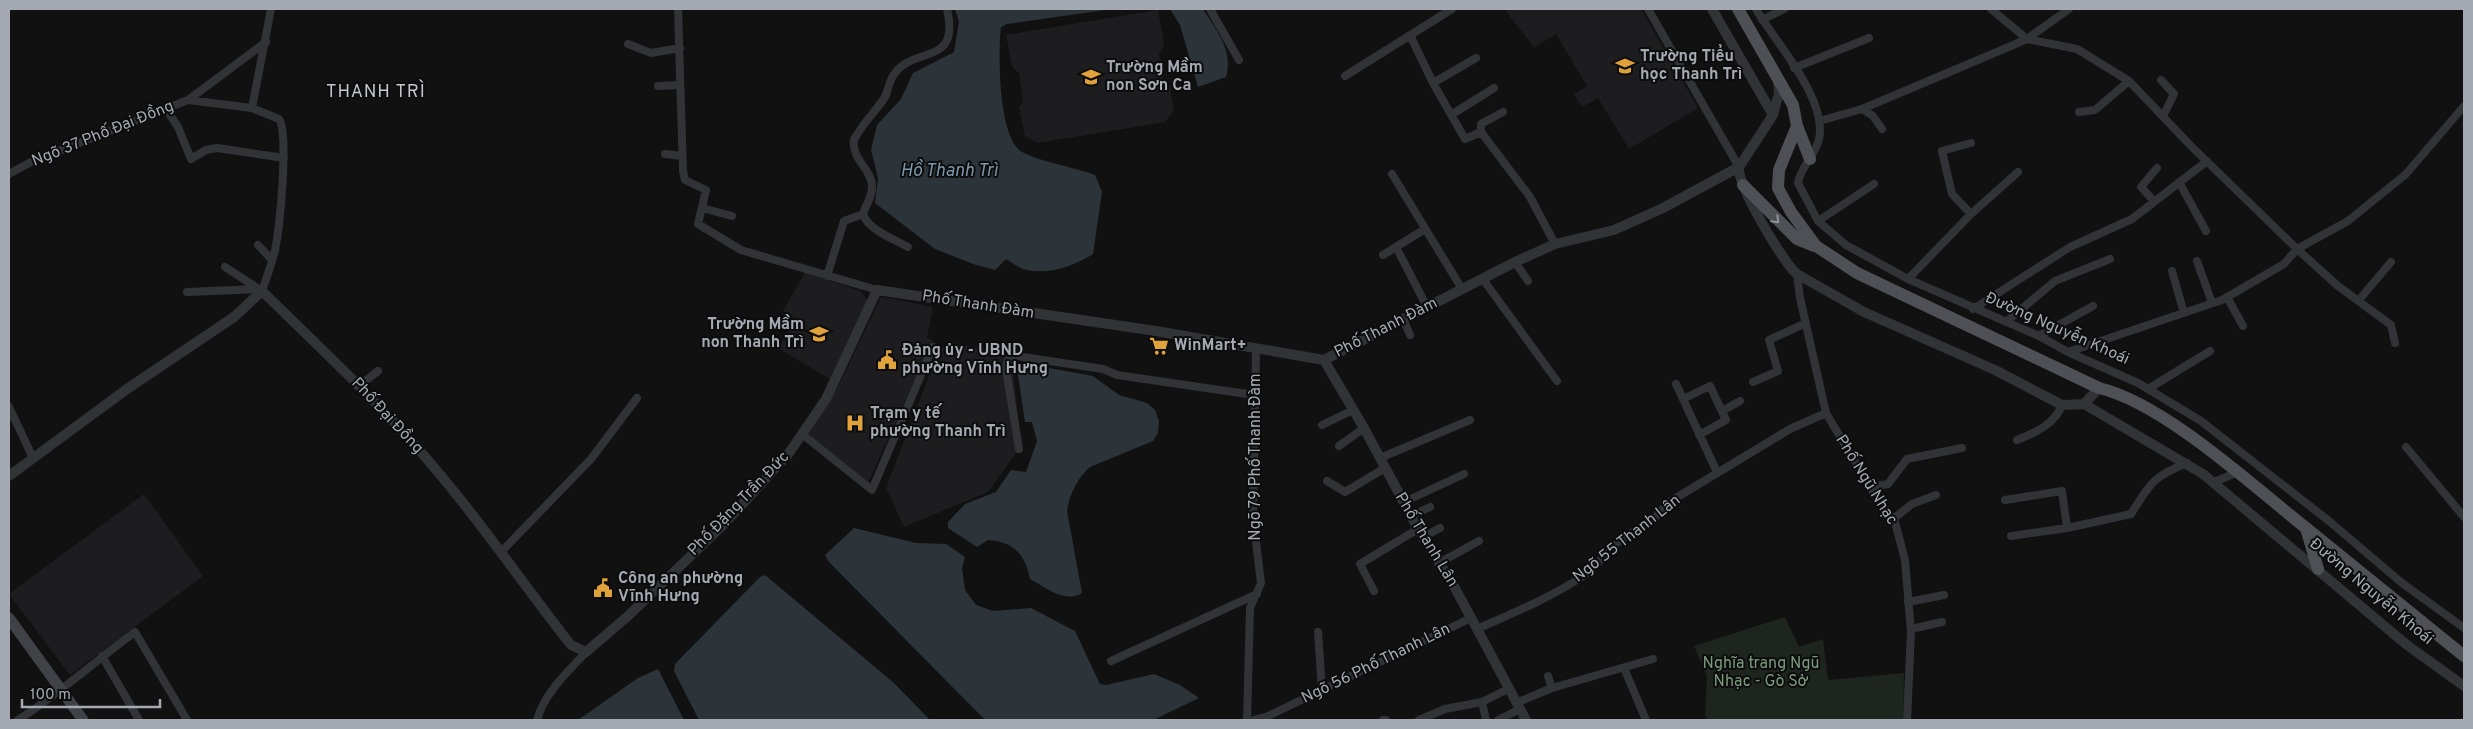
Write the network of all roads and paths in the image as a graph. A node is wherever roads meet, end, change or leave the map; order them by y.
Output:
1 (271, 9) edge
2 (678, 9) edge
3 (947, 9) edge
4 (1210, 9) edge
5 (1452, 9) edge
6 (1648, 9) edge
7 (1712, 9) edge
8 (1738, 9) edge
9 (1756, 9) edge
10 (1784, 9) edge
11 (1991, 9) edge
12 (2068, 9) edge
13 (1762, 20) junction
14 (1410, 35) junction
15 (1869, 38) dead end
16 (2027, 39) junction
17 (266, 42) junction
18 (628, 44) dead end
19 (680, 48) junction
20 (1476, 58) dead end
21 (1239, 60) dead end
22 (1794, 68) junction
23 (1345, 76) dead end
24 (1778, 77) junction
25 (2161, 80) dead end
26 (2129, 81) junction
27 (1433, 83) junction
28 (680, 85) junction
29 (658, 86) dead end
30 (1494, 88) dead end
31 (188, 100) junction
32 (2464, 106) edge
33 (252, 108) junction
34 (166, 109) junction
35 (1862, 109) junction
36 (1503, 112) dead end
37 (2079, 112) dead end
38 (1451, 115) junction
39 (1773, 116) junction
40 (2163, 116) junction
41 (1819, 121) junction
42 (1797, 126) junction
43 (1882, 129) dead end
44 (1482, 132) junction
45 (1971, 143) dead end
46 (665, 154) dead end
47 (682, 156) junction
48 (284, 158) junction
49 (1810, 159) junction
50 (2207, 161) junction
51 (1739, 168) junction
52 (2157, 168) dead end
53 (2018, 172) dead end
54 (9, 174) edge
55 (1392, 174) dead end
56 (2179, 182) junction
57 (1874, 184) dead end
58 (1743, 185) junction
59 (2154, 202) junction
60 (702, 208) junction
61 (863, 214) junction
62 (1971, 214) junction
63 (732, 216) dead end
64 (1818, 220) junction
65 (1425, 229) junction
66 (2206, 231) dead end
67 (1555, 244) junction
68 (258, 245) dead end
69 (1816, 246) junction
70 (908, 247) dead end
71 (1396, 247) junction
72 (2297, 249) junction
73 (1383, 254) dead end
74 (2110, 259) dead end
75 (272, 260) junction
76 (2197, 261) dead end
77 (1515, 262) junction
78 (2391, 262) dead end
79 (225, 267) dead end
80 (2172, 271) dead end
81 (1797, 274) junction
82 (827, 276) junction
83 (1482, 278) junction
84 (1908, 279) junction
85 (1528, 281) dead end
86 (1462, 289) junction
87 (260, 290) junction
88 (877, 290) junction
89 (187, 292) dead end
90 (2227, 296) junction
91 (2359, 300) junction
92 (2212, 303) junction
93 (2093, 306) dead end
94 (1427, 307) junction
95 (1974, 309) junction
96 (2184, 313) junction
97 (1404, 320) junction
98 (2006, 322) junction
99 (1806, 324) junction
100 (2243, 326) dead end
101 (1410, 335) dead end
102 (2039, 336) junction
103 (2395, 343) dead end
104 (933, 347) dead end
105 (1256, 349) junction
106 (2068, 352) junction
107 (2210, 352) dead end
108 (1324, 360) junction
109 (378, 371) dead end
110 (1558, 381) dead end
111 (1753, 382) dead end
112 (1676, 384) dead end
113 (359, 386) junction
114 (2099, 388) junction
115 (2148, 389) junction
116 (1254, 395) junction
117 (637, 398) dead end
118 (1683, 398) junction
119 (1740, 401) dead end
120 (2084, 404) junction
121 (2062, 405) junction
122 (9, 407) edge
123 (1353, 410) junction
124 (1722, 411) junction
125 (1826, 413) junction
126 (1470, 420) dead end
127 (1322, 425) dead end
128 (1364, 428) junction
129 (802, 434) junction
130 (1699, 435) junction
131 (2017, 440) dead end
132 (1339, 446) dead end
133 (2406, 446) dead end
134 (1962, 448) dead end
135 (1019, 449) dead end
136 (33, 458) junction
137 (1380, 458) junction
138 (2187, 463) junction
139 (1385, 468) junction
140 (1717, 472) junction
141 (2238, 472) junction
142 (1464, 474) dead end
143 (9, 476) edge
144 (1327, 481) dead end
145 (2214, 482) junction
146 (1870, 487) junction
147 (1936, 496) dead end
148 (2005, 500) dead end
149 (1404, 502) junction
150 (1430, 507) dead end
151 (1411, 516) junction
152 (2464, 516) edge
153 (1893, 519) junction
154 (1440, 528) dead end
155 (2067, 528) junction
156 (2306, 528) junction
157 (1421, 533) junction
158 (2011, 536) dead end
159 (1479, 541) dead end
160 (501, 552) junction
161 (1439, 563) junction
162 (2318, 569) junction
163 (1374, 591) dead end
164 (1257, 594) junction
165 (1944, 595) dead end
166 (1908, 602) junction
167 (9, 618) edge
168 (1470, 618) junction
169 (1942, 622) dead end
170 (2464, 628) edge
171 (1476, 629) junction
172 (1911, 629) junction
173 (1318, 632) dead end
174 (586, 652) junction
175 (102, 656) junction
176 (2464, 656) edge
177 (1653, 659) dead end
178 (1111, 661) dead end
179 (1624, 668) junction
180 (1548, 676) dead end
181 (2464, 686) edge
182 (1552, 688) junction
183 (1508, 689) junction
184 (62, 690) junction
185 (1322, 690) junction
186 (1482, 702) junction
187 (1518, 706) junction
188 (18, 720) edge
189 (83, 720) edge
190 (139, 720) edge
191 (187, 720) edge
192 (537, 720) edge
193 (1246, 720) edge
194 (1254, 720) edge
195 (1418, 720) edge
196 (1486, 720) edge
197 (1498, 720) edge
198 (1526, 720) edge
199 (1646, 720) edge
200 (1907, 720) edge

1 - 17 street
2 - 19 street
3 - 61 street
4 - 21 street
5 - 14 street
6 - 51 street
7 - 39 street
8 - 24 main road
9 - 13 street, Đường Nguyễn Khoái
10 - 13 street
11 - 16 street
12 - 16 street
13 - 22 street, Đường Nguyễn Khoái
14 - 23 street
14 - 27 street
15 - 22 street
16 - 26 street
16 - 35 street
17 - 31 street
17 - 33 street
18 - 19 street
19 - 28 street
20 - 27 street
22 - 41 street, Đường Nguyễn Khoái
24 - 39 street, Phố Thanh Đàm
24 - 42 main road
25 - 40 street
26 - 37 street
26 - 40 street
27 - 38 street
28 - 29 street
28 - 47 street
30 - 38 street
31 - 33 street, Ngõ 37 Phố Đại Đồng
31 - 34 street, Ngõ 37 Phố Đại Đồng
32 - 72 street
33 - 48 street, Ngõ 37 Phố Đại Đồng
34 - 48 street
34 - 54 street, Ngõ 37 Phố Đại Đồng
35 - 41 street
35 - 43 street
36 - 44 street
38 - 44 street
39 - 51 street, Phố Thanh Đàm
40 - 50 street
41 - 49 street, Đường Nguyễn Khoái
42 - 49 main road
42 - 69 main road, Đường Nguyễn Khoái
44 - 67 street
45 - 62 street
46 - 47 street
47 - 60 street
48 - 75 street, Ngõ 37 Phố Đại Đồng
49 - 64 street, Đường Nguyễn Khoái
50 - 56 street
50 - 72 street
51 - 58 street
51 - 67 street, Phố Thanh Đàm
52 - 59 street
53 - 62 street
55 - 65 street
56 - 59 street
56 - 66 street
57 - 64 street
58 -> 69 main road
58 - 81 street
59 - 95 street
60 - 63 street
60 - 82 street
61 - 70 street
61 - 82 street
62 - 84 street
64 - 84 street, Đường Nguyễn Khoái
65 - 71 street
65 - 86 street
67 - 77 street, Phố Thanh Đàm
68 - 75 street
69 - 114 main road, Đường Nguyễn Khoái
71 - 73 street
71 - 94 street
72 - 90 street
72 - 91 street
74 - 98 street
75 - 87 street, Ngõ 37 Phố Đại Đồng
76 - 92 street
77 - 83 street, Phố Thanh Đàm
77 - 85 street
78 - 91 street
79 - 87 street
80 - 96 street
81 - 99 street, Phố Ngũ Nhạc
81 - 121 street
82 - 88 street
83 - 86 street, Phố Thanh Đàm
83 - 110 street
84 - 95 street, Đường Nguyễn Khoái
86 - 94 street, Phố Thanh Đàm
87 - 89 street
87 - 113 street, Phố Đại Đồng
87 - 136 street
88 - 105 street, Phố Thanh Đàm
88 - 129 street, Phố Đặng Trần Đức
90 - 92 street
90 - 100 street
91 - 103 street
92 - 96 street
93 - 102 street
94 - 97 street, Phố Thanh Đàm
95 - 98 street, Đường Nguyễn Khoái
96 - 106 street
97 - 101 street
97 - 108 street, Phố Thanh Đàm
98 - 102 street, Đường Nguyễn Khoái
99 - 111 street
99 - 125 street, Phố Ngũ Nhạc
102 - 106 street, Đường Nguyễn Khoái
104 - 129 street
105 - 108 street, Phố Thanh Đàm
105 - 116 street, Ngõ 79 Phố Thanh Đàm
106 - 115 street, Đường Nguyễn Khoái
107 - 115 street
108 - 123 street, Phố Thanh Lân
109 - 113 street
112 - 118 street
113 - 160 street, Phố Đại Đồng
114 - 120 street
114 - 141 main road, Đường Nguyễn Khoái
115 - 170 street, Đường Nguyễn Khoái
116 - 135 street
116 - 164 street, Ngõ 79 Phố Thanh Đàm
117 - 160 street
118 - 124 street
118 - 130 street
119 - 124 street
120 - 121 street
120 - 138 street, Đường Nguyễn Khoái
121 - 131 street
122 - 136 street
123 - 127 street
123 - 128 street, Phố Thanh Lân
124 - 130 street
125 - 140 street, Ngõ 55 Thanh Lân
125 - 146 street, Phố Ngũ Nhạc
126 - 137 street
128 - 132 street
128 - 137 street, Phố Thanh Lân
129 - 174 street, Phố Đặng Trần Đức
130 - 140 street
133 - 152 street
134 - 146 street
136 - 143 street
137 - 139 street, Phố Thanh Lân
138 - 145 street, Đường Nguyễn Khoái
138 - 155 street
139 - 144 street
139 - 149 street, Phố Thanh Lân
140 - 171 street, Ngõ 55 Thanh Lân
141 - 145 street
141 - 156 main road, Đường Nguyễn Khoái
142 - 149 street
145 - 162 street, Đường Nguyễn Khoái
146 - 153 street, Phố Ngũ Nhạc
147 - 153 street
148 - 155 street
149 - 151 street, Phố Thanh Lân
150 - 151 street
151 - 157 street, Phố Thanh Lân
153 - 166 street, Phố Ngũ Nhạc
154 - 157 street
155 - 158 street
156 - 162 main road
156 - 176 main road, Đường Nguyễn Khoái
157 - 161 street, Phố Thanh Lân
157 - 163 street
159 - 161 street
160 - 174 street
161 - 168 street, Phố Thanh Lân
162 - 181 street, Đường Nguyễn Khoái
164 - 178 street
164 - 193 street, Ngõ 79 Phố Thanh Đàm
165 - 166 street
166 - 172 street, Phố Ngũ Nhạc
167 - 184 main road
168 - 171 street, Phố Thanh Lân
168 - 185 street, Ngõ 56 Phố Thanh Lân
169 - 172 street
171 - 183 street, Phố Thanh Lân
172 - 200 street, Phố Ngũ Nhạc
173 - 185 street
174 - 192 street
175 - 184 street
175 - 190 street
175 - 191 street
177 - 179 street
179 - 182 street
179 - 199 street
180 - 182 street
182 - 187 street
183 - 186 street
183 - 187 street, Phố Thanh Lân
184 - 188 street
184 - 189 main road
185 - 194 street, Ngõ 56 Phố Thanh Lân
186 - 195 street
186 - 196 street
187 - 197 street
187 - 198 street, Phố Thanh Lân

